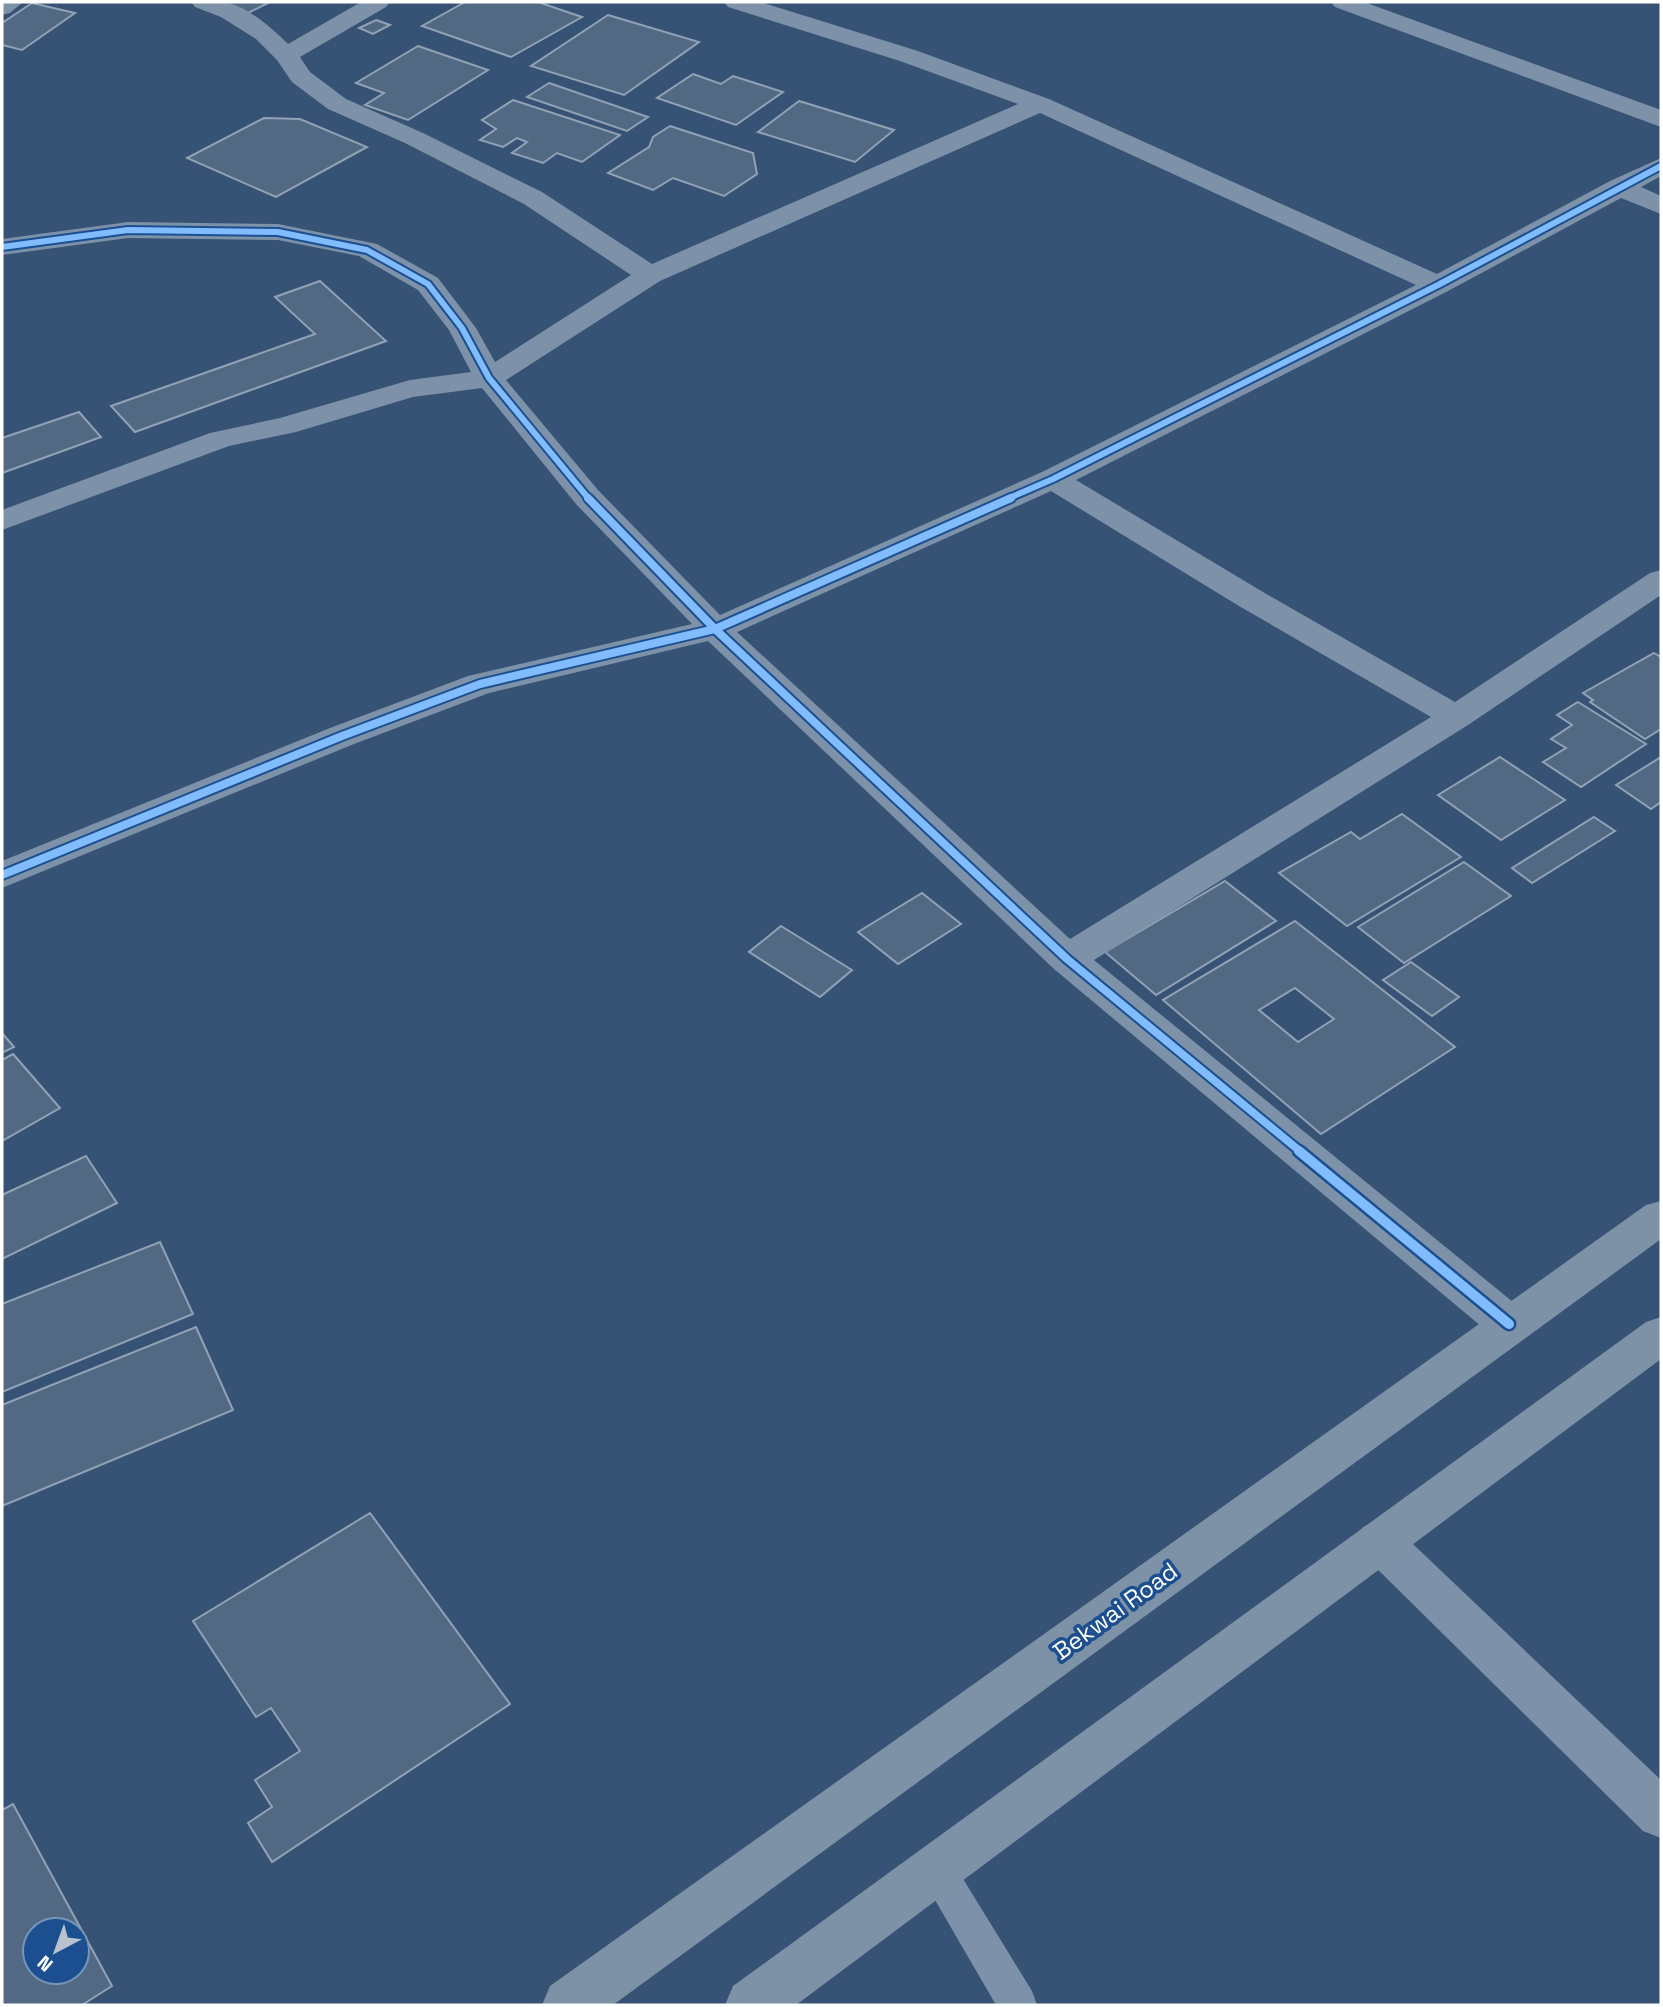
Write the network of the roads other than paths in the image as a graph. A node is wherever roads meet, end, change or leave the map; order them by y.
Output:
1 (11, 2) edge
2 (203, 2) edge
3 (378, 2) edge
4 (736, 2) edge
5 (1343, 2) edge
6 (2, 8) edge
7 (286, 55) junction
8 (1040, 104) junction
9 (1661, 119) edge
10 (1661, 166) edge
11 (1619, 187) junction
12 (1661, 206) edge
13 (2, 247) edge
14 (650, 275) junction
15 (1438, 285) junction
16 (489, 378) junction
17 (1053, 479) junction
18 (2, 521) edge
19 (1661, 580) edge
20 (715, 629) junction
21 (1457, 717) junction
22 (2, 875) edge
23 (1067, 959) junction
24 (1661, 1217) edge
25 (1509, 1324) junction
26 (1661, 1335) edge
27 (1379, 1541) junction
28 (1661, 1814) edge
29 (936, 1869) junction
30 (569, 2005) edge
31 (752, 2005) edge
32 (1018, 2005) edge

1 - 6 street
2 - 7 street
3 - 7 street
4 - 8 street
5 - 9 street
7 - 14 street
8 - 14 street
8 - 15 street
10 - 11 street
11 - 12 street
11 - 15 street
13 - 16 street
14 - 16 street
15 - 17 street
16 - 18 street
16 - 20 street
17 - 20 street
17 - 21 street
19 - 21 street
20 - 22 street
20 - 23 street
21 - 23 street
23 - 25 street
24 - 25 highway, Bekwai Road
25 - 30 highway, Bekwai Road
26 - 27 highway
27 - 28 street
27 - 29 highway
29 - 31 highway
29 - 32 lane

